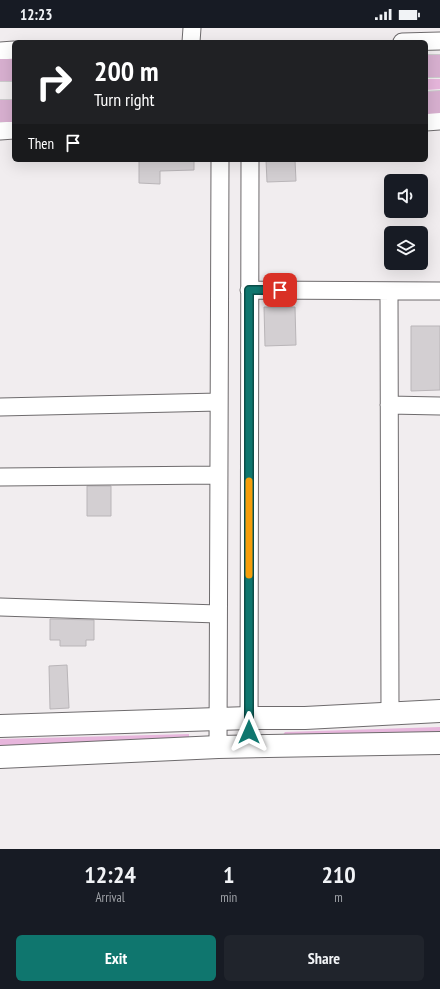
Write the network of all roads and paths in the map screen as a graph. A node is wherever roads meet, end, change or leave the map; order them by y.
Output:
1 (192, 28) edge
2 (412, 28) edge
3 (191, 40) edge
4 (412, 40) edge
5 (428, 41) edge
6 (440, 41) edge
7 (12, 50) edge
8 (0, 51) edge
9 (428, 66) edge
10 (440, 66) edge
11 (0, 70) edge
12 (12, 70) edge
13 (440, 102) edge
14 (428, 103) edge
15 (0, 111) edge
16 (12, 111) edge
17 (440, 121) edge
18 (428, 122) edge
19 (0, 130) edge
20 (12, 130) edge
21 (220, 162) edge
22 (250, 162) edge
23 (249, 290) junction
24 (389, 291) junction
25 (440, 291) edge
26 (219, 402) junction
27 (389, 405) junction
28 (440, 406) edge
29 (0, 407) edge
30 (219, 475) junction
31 (0, 477) edge
32 (0, 607) edge
33 (218, 614) junction
34 (440, 711) edge
35 (390, 713) junction
36 (249, 718) junction
37 (218, 719) junction
38 (0, 726) edge
39 (440, 744) edge
40 (218, 747) junction
41 (249, 747) junction
42 (0, 757) edge

1 - 3 street
2 - 4 street
5 - 6 street
7 - 8 street
9 - 10 main road
11 - 12 main road
13 - 14 main road
15 - 16 main road
17 - 18 street
19 - 20 street
21 - 26 street
22 - 23 street
23 - 24 street
23 - 36 street
24 - 25 street
24 - 27 street
26 - 29 street
26 - 30 street
27 - 28 street
27 - 35 street
30 - 31 street
30 - 33 street
32 - 33 street
33 - 37 street
34 - 35 main road
35 - 36 main road
36 - 37 main road
36 - 41 street
37 - 38 main road
37 - 40 street
39 - 41 main road
40 - 41 main road
40 - 42 main road

